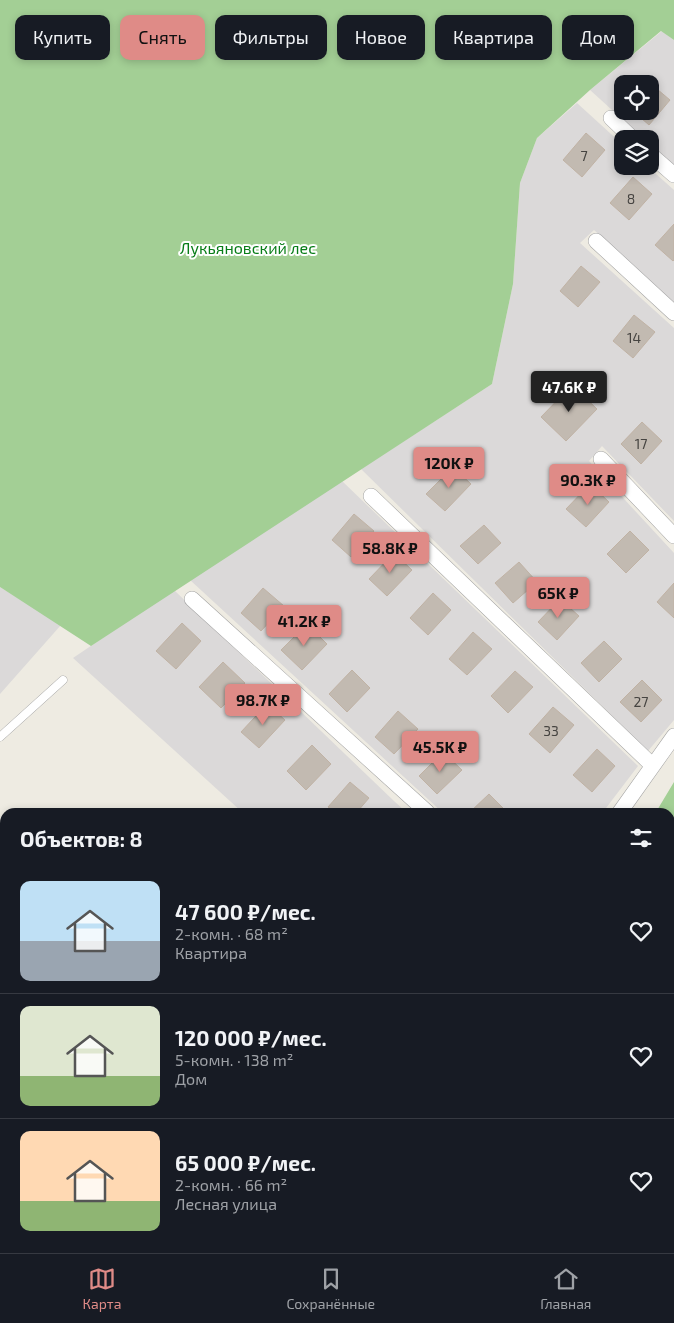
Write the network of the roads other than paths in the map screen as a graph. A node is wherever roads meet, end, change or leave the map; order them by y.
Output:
1 (611, 118) dead end
2 (624, 130) edge
3 (659, 162) edge
4 (674, 175) edge
5 (596, 241) dead end
6 (674, 313) edge
7 (601, 459) dead end
8 (371, 496) dead end
9 (674, 536) edge
10 (192, 599) dead end
11 (63, 680) dead end
12 (674, 736) edge
13 (0, 737) edge
14 (652, 765) junction
15 (423, 808) edge
16 (623, 808) edge

1 - 2 street
3 - 4 street
5 - 6 street
7 - 9 street
8 - 14 street
10 - 15 street
11 - 13 lane
12 - 14 street
14 - 16 street

